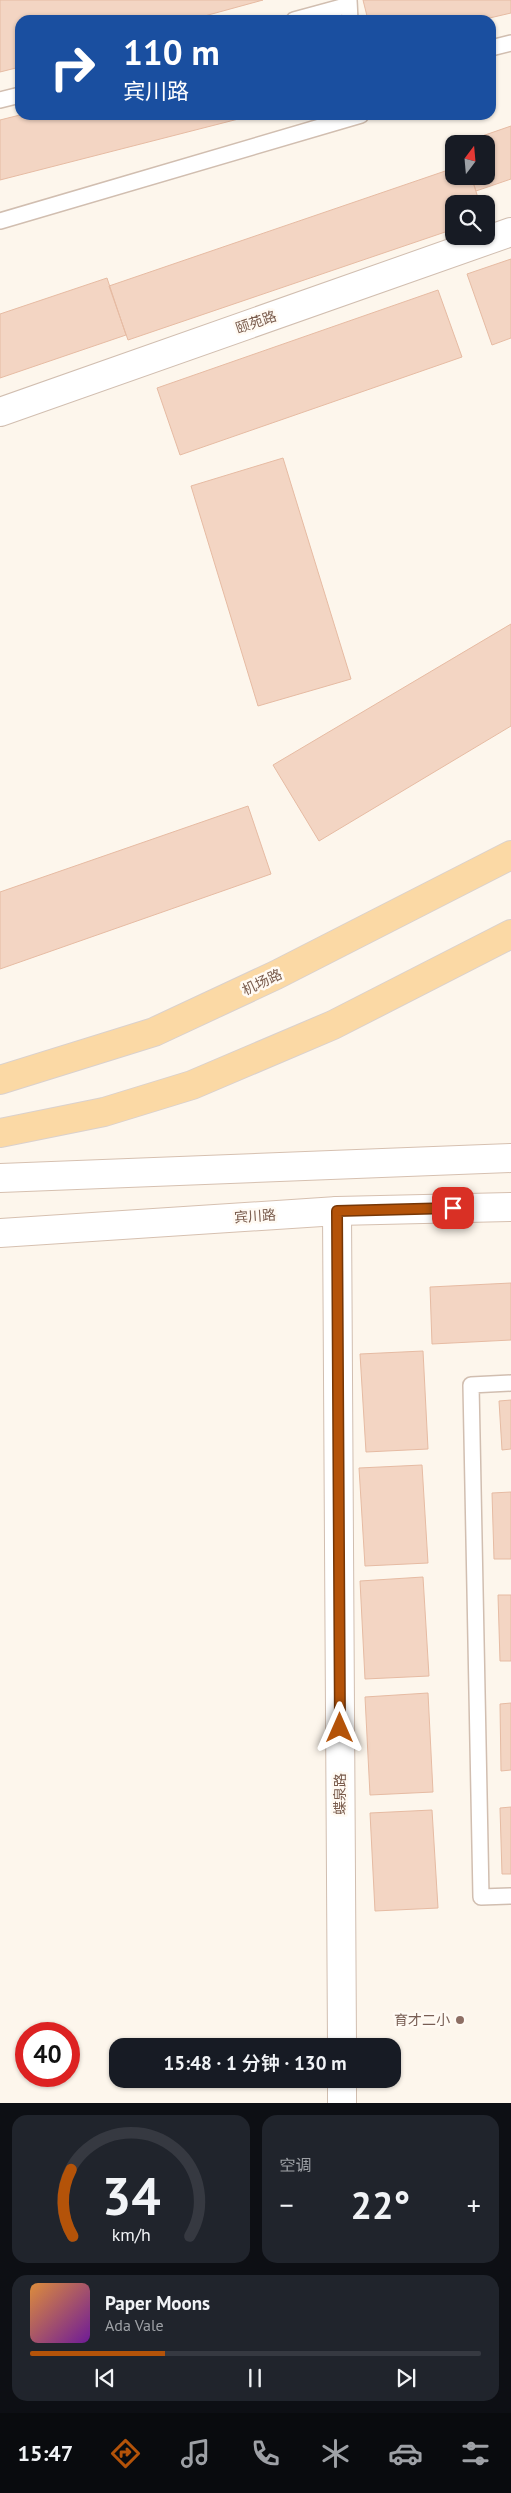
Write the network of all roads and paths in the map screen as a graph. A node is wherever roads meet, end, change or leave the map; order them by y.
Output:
1 (349, 8) edge
2 (317, 15) edge
3 (511, 43) edge
4 (496, 47) edge
5 (15, 96) edge
6 (0, 100) edge
7 (345, 120) edge
8 (0, 221) edge
9 (511, 232) edge
10 (0, 412) edge
11 (511, 855) edge
12 (511, 934) edge
13 (0, 1080) edge
14 (0, 1133) edge
15 (511, 1158) edge
16 (0, 1178) edge
17 (511, 1207) edge
18 (337, 1211) junction
19 (0, 1233) edge
20 (511, 1383) edge
21 (511, 1896) edge
22 (342, 2038) edge
23 (342, 2088) edge
24 (342, 2103) edge

1 - 2 lane
3 - 4 lane
5 - 6 lane
7 - 8 lane
9 - 10 street, 颐苑路
11 - 13 main road, 机场路
12 - 14 main road
15 - 16 street
17 - 18 street, 宾川路
18 - 19 street, 宾川路
18 - 22 street, 蝶泉路
20 - 21 lane
23 - 24 street

